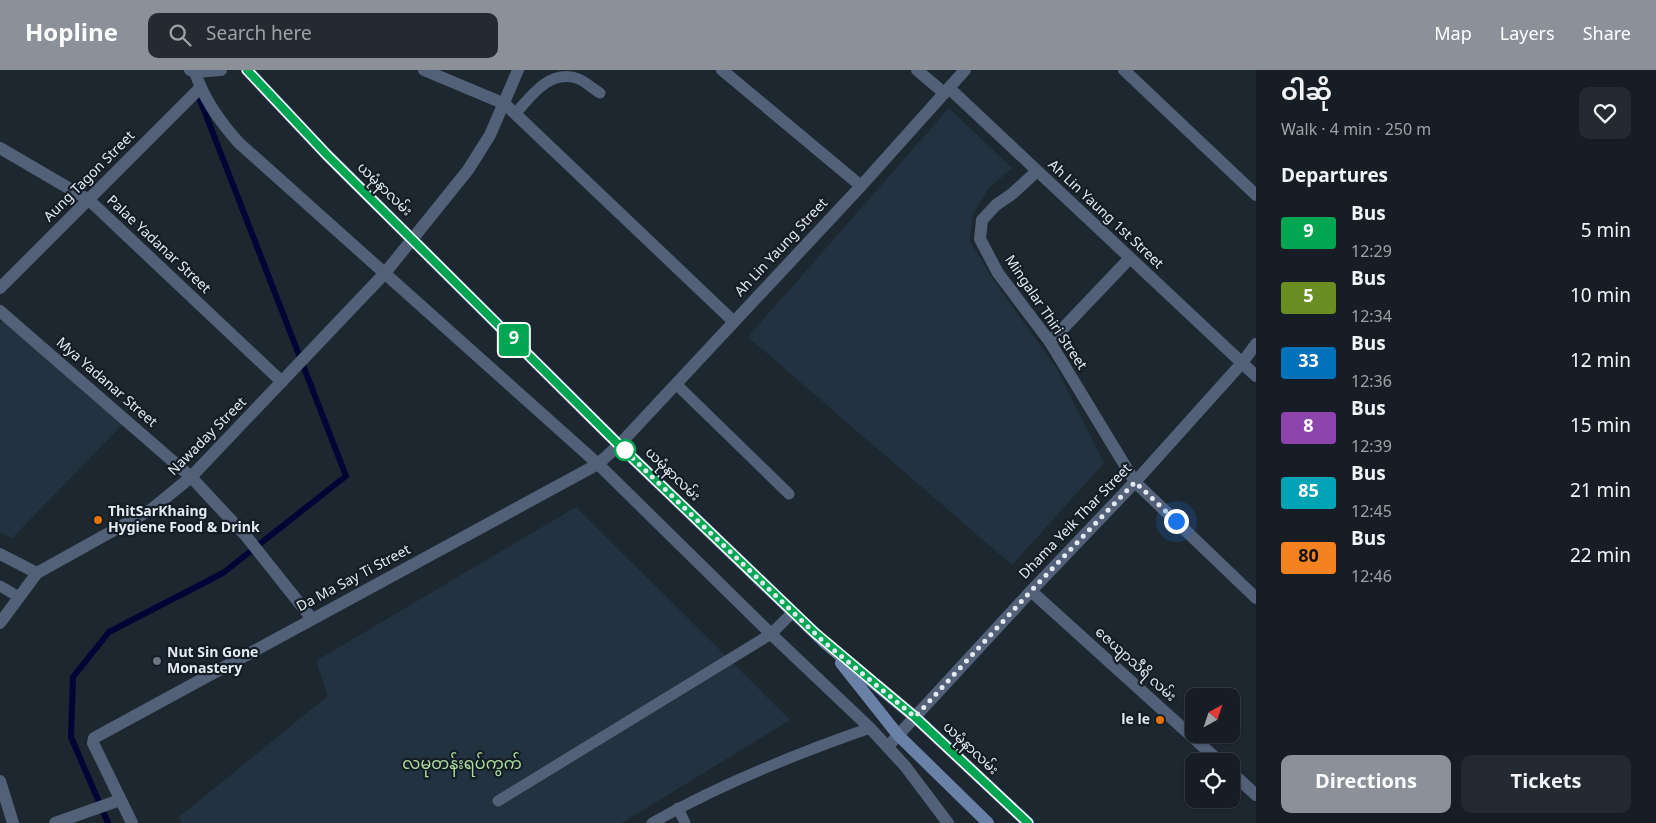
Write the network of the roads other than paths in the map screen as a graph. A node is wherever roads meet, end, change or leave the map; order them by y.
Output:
1 (221, 70) edge
2 (247, 70) edge
3 (424, 70) edge
4 (518, 70) edge
5 (722, 70) edge
6 (917, 70) edge
7 (965, 70) edge
8 (1124, 70) edge
9 (193, 71) edge
10 (200, 88) junction
11 (947, 91) junction
12 (600, 93) dead end
13 (505, 104) junction
14 (515, 114) junction
15 (0, 148) edge
16 (1037, 171) junction
17 (861, 186) junction
18 (1256, 195) edge
19 (89, 200) junction
20 (412, 239) junction
21 (1129, 259) junction
22 (385, 273) junction
23 (0, 288) edge
24 (0, 311) edge
25 (733, 321) junction
26 (1050, 342) junction
27 (1256, 344) edge
28 (1242, 363) junction
29 (1256, 376) edge
30 (282, 382) junction
31 (676, 384) junction
32 (619, 445) junction
33 (598, 464) junction
34 (192, 477) junction
35 (1135, 482) junction
36 (789, 494) dead end
37 (0, 554) edge
38 (37, 573) junction
39 (0, 586) edge
40 (1031, 591) junction
41 (19, 597) junction
42 (1256, 598) edge
43 (793, 612) junction
44 (312, 619) junction
45 (0, 623) edge
46 (771, 634) junction
47 (824, 642) junction
48 (915, 717) junction
49 (870, 728) junction
50 (898, 735) junction
51 (888, 747) junction
52 (1210, 753) edge
53 (1240, 780) edge
54 (0, 781) edge
55 (1256, 795) edge
56 (120, 800) junction
57 (498, 801) dead end
58 (678, 808) junction
59 (13, 823) edge
60 (55, 823) edge
61 (132, 823) edge
62 (652, 823) edge
63 (685, 823) edge
64 (948, 823) edge
65 (988, 823) edge
66 (1028, 823) edge

1 - 9 street
2 - 20 main road, ယမုံနာလမ်း
3 - 13 street
4 - 13 street, Nawaday Street
5 - 17 street
6 - 11 street, Ah Lin Yaung 1st Street
7 - 11 street, Ah Lin Yaung Street
8 - 18 street
9 - 10 street
10 - 19 street, Aung Tagon Street
10 - 22 street
11 - 16 street, Ah Lin Yaung 1st Street
11 - 17 street, Ah Lin Yaung Street
12 - 14 lane
13 - 14 street
13 - 20 street, Nawaday Street
14 - 25 street
15 - 19 street, Palae Yadanar Street
16 - 21 street, Ah Lin Yaung 1st Street
16 - 26 street, Mingalar Thiri Street
17 - 25 street, Ah Lin Yaung Street
19 - 23 street, Aung Tagon Street
19 - 30 street, Palae Yadanar Street
20 - 22 street, Nawaday Street
20 - 32 main road, ယမုံနာလမ်း
21 - 26 street
21 - 28 street, Ah Lin Yaung 1st Street
22 - 30 street, Nawaday Street
22 - 33 street
24 - 34 street, Mya Yadanar Street
25 - 31 street, Ah Lin Yaung Street
26 - 35 street, Mingalar Thiri Street
27 - 28 street, Dhama Yeik Thar Street
28 - 29 street, Ah Lin Yaung 1st Street
28 - 35 street, Dhama Yeik Thar Street
30 - 34 street, Nawaday Street
31 - 32 street, Ah Lin Yaung Street
31 - 36 lane
32 - 33 street, Da Ma Say Ti Street
32 - 43 main road, ယမုံနာလမ်း
33 - 44 street, Da Ma Say Ti Street
33 - 46 street
34 - 38 street, Nawaday Street
34 - 44 street, Mya Yadanar Street
35 - 40 street, Dhama Yeik Thar Street
35 - 42 street, Mingalar Thiri Street
37 - 38 street
38 - 41 street, Nawaday Street
39 - 41 lane
40 - 48 street, Dhama Yeik Thar Street
40 - 52 street, ဇေယျာသီရိ လမ်း
41 - 45 street, Nawaday Street
43 - 46 lane
43 - 47 main road, ယမုံနာလမ်း
44 - 56 street, Da Ma Say Ti Street
46 - 49 street
46 - 57 lane
47 - 48 main road, ယမုံနာလမ်း
47 - 50 main road
48 - 50 street, Dhama Yeik Thar Street
48 - 66 main road, ယမုံနာလမ်း
49 - 51 street
49 - 58 lane
50 - 51 street, Dhama Yeik Thar Street
50 - 65 main road
51 - 64 street
53 - 55 street
54 - 59 street
56 - 60 street
56 - 61 street
58 - 62 lane
58 - 63 lane

